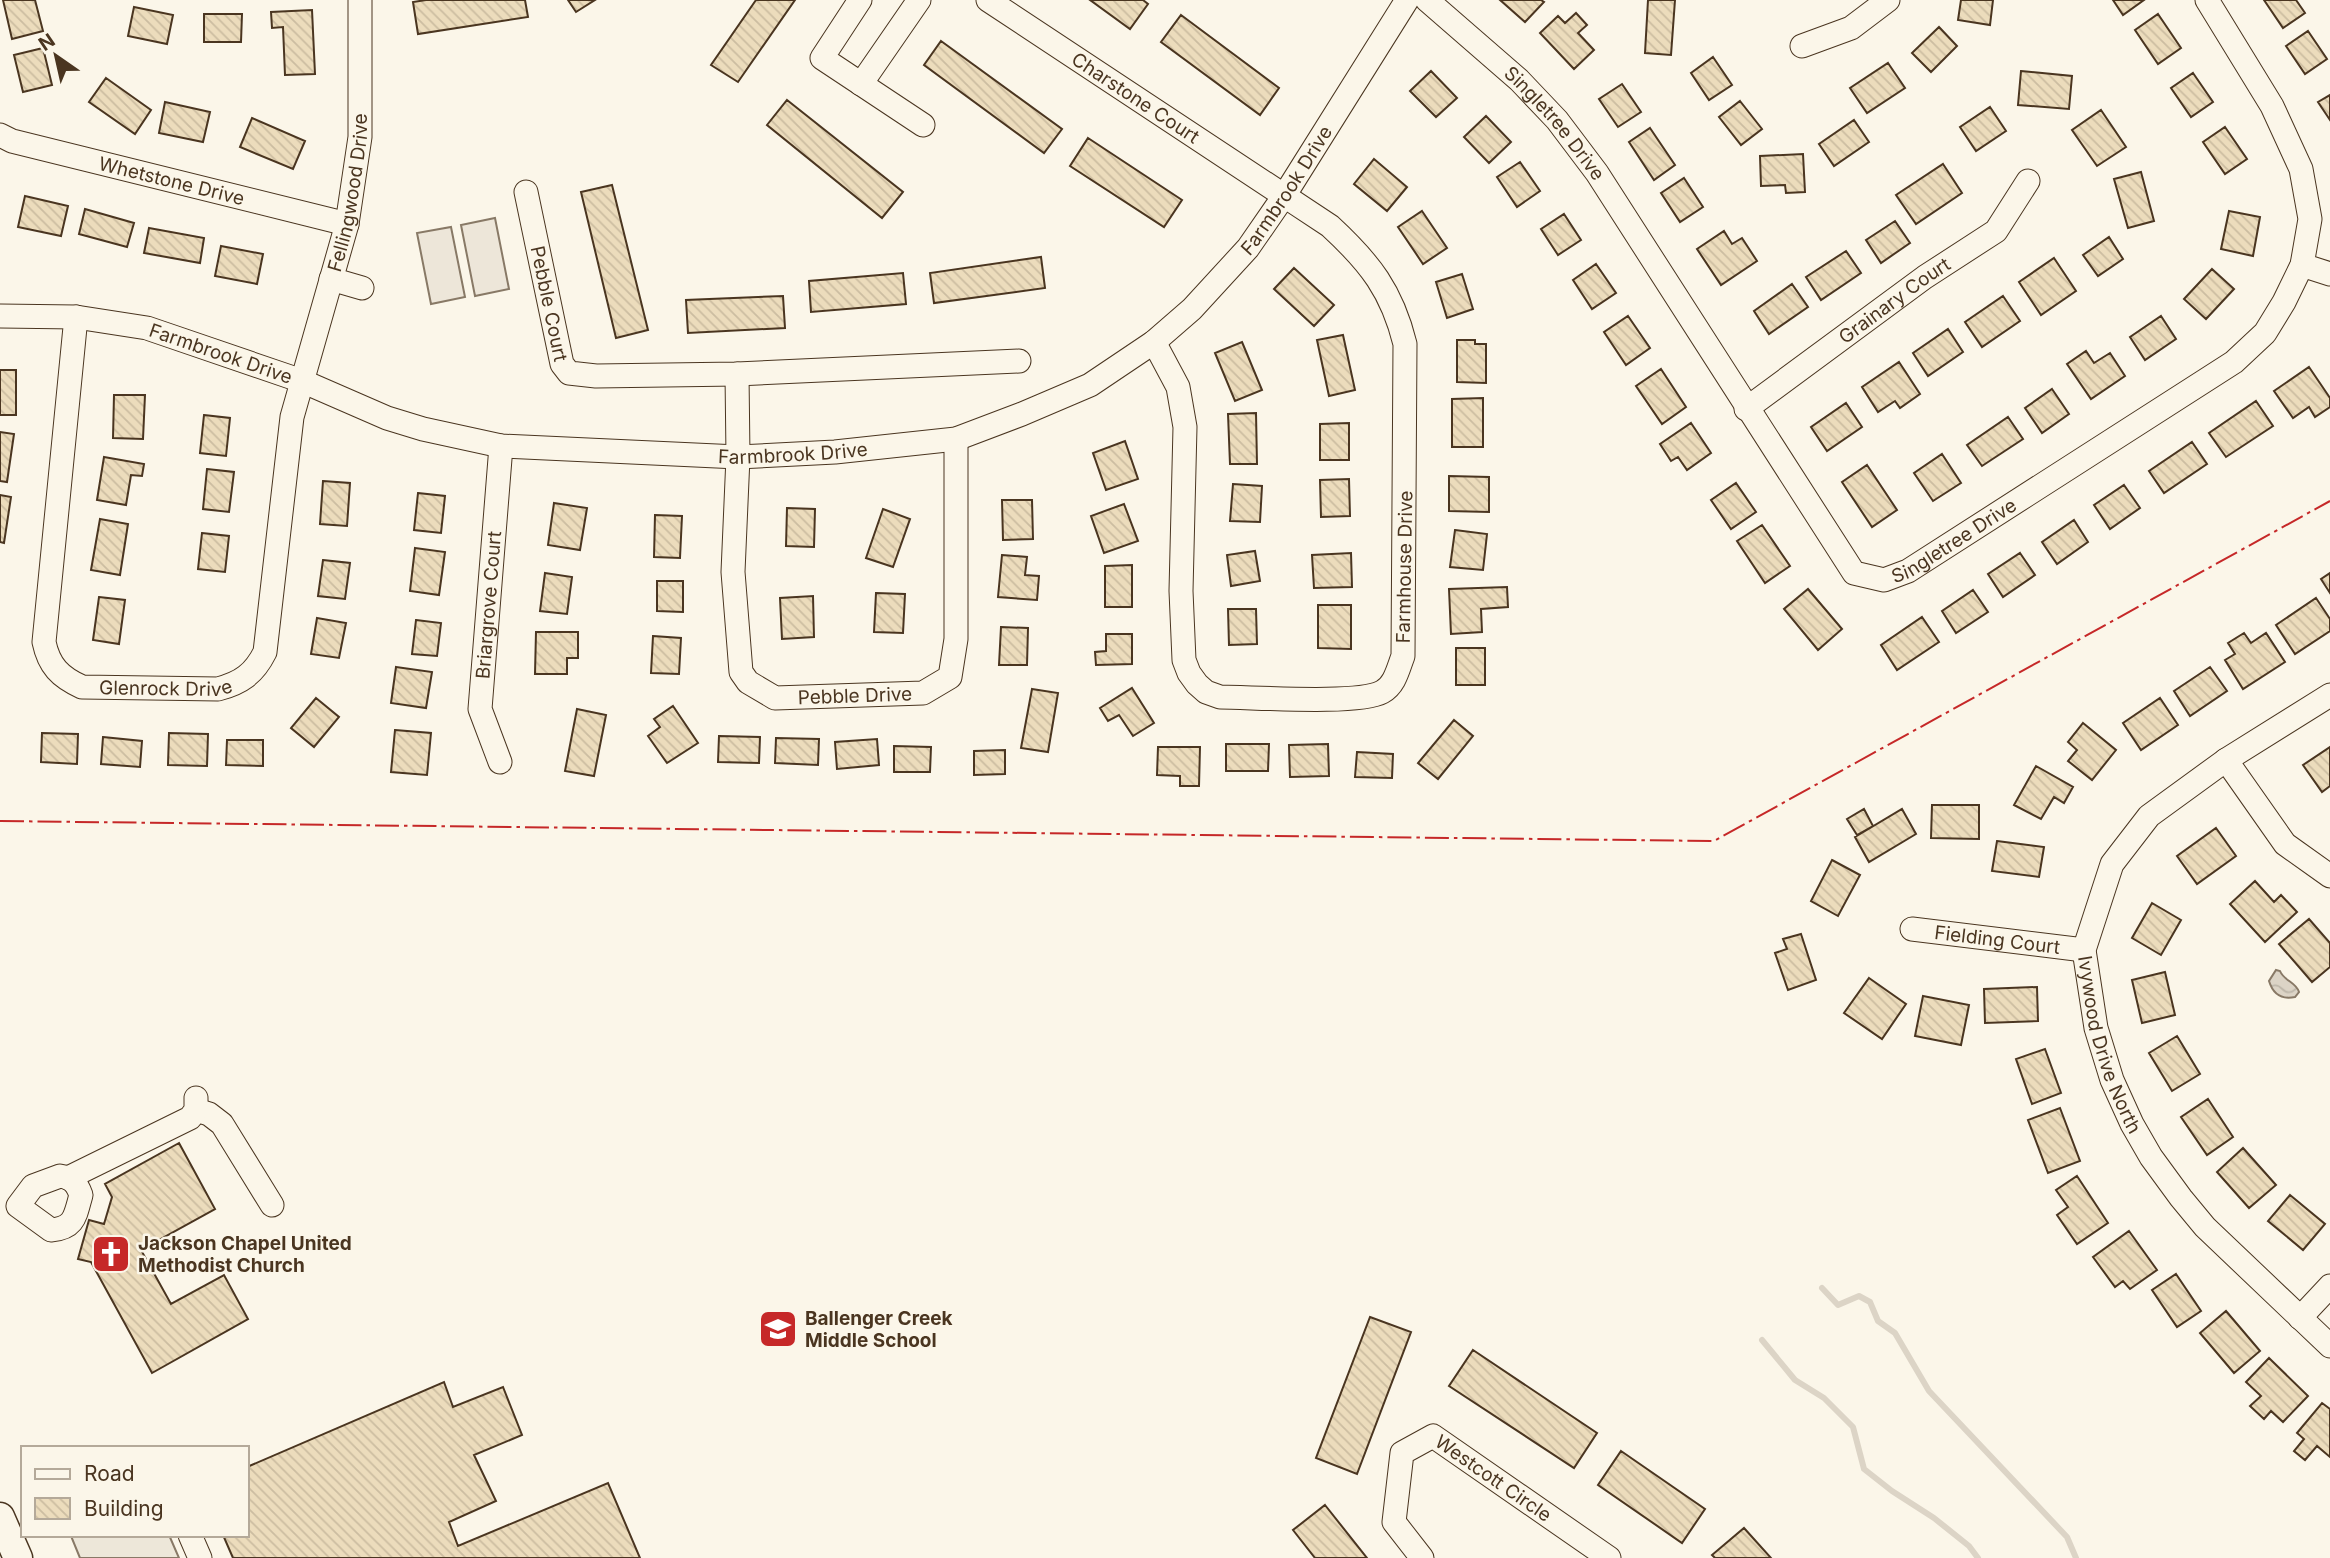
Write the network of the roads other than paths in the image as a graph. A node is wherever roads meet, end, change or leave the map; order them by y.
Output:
1 (360, 0) edge
2 (860, 0) edge
3 (919, 0) edge
4 (988, 0) edge
5 (1408, 0) edge
6 (1427, 0) edge
7 (1888, 0) edge
8 (2207, 0) edge
9 (1802, 46) dead end
10 (861, 84) junction
11 (923, 125) dead end
12 (0, 135) edge
13 (2028, 181) dead end
14 (526, 192) dead end
15 (1284, 196) junction
16 (347, 224) junction
17 (2302, 265) junction
18 (2330, 274) edge
19 (331, 279) junction
20 (362, 288) dead end
21 (0, 316) edge
22 (76, 317) junction
23 (1154, 342) junction
24 (1019, 361) dead end
25 (737, 374) junction
26 (302, 381) junction
27 (1746, 408) junction
28 (956, 439) junction
29 (501, 446) junction
30 (738, 457) junction
31 (2330, 695) edge
32 (2226, 760) junction
33 (500, 761) dead end
34 (2330, 876) edge
35 (1912, 929) dead end
36 (2084, 950) junction
37 (68, 1178) junction
38 (272, 1205) dead end
39 (22, 1216) edge
40 (2330, 1286) edge
41 (2301, 1318) junction
42 (2330, 1346) edge
43 (191, 1537) edge
44 (200, 1558) edge
45 (1422, 1558) edge
46 (1609, 1558) edge

1 - 16 street, Fellingwood Drive
2 - 10 street
3 - 10 street
4 - 15 street, Charstone Court
5 - 15 street, Farmbrook Drive
6 - 27 street, Singletree Drive
7 - 9 street
8 - 17 street, Singletree Drive
10 - 11 street
12 - 16 street, Whetstone Drive
13 - 27 street, Grainary Court
14 - 25 street, Pebble Court
15 - 23 street, Farmbrook Drive
15 - 23 street, Farmhouse Drive
16 - 19 street, Fellingwood Drive
17 - 18 street
17 - 27 street, Singletree Drive
19 - 20 street
19 - 26 street, Fellingwood Drive
21 - 22 street, Farmbrook Drive
22 - 26 street, Farmbrook Drive
22 - 26 street, Glenrock Drive
23 - 28 street, Farmbrook Drive
24 - 25 street, Pebble Court
25 - 30 street
26 - 29 street, Farmbrook Drive
28 - 30 street, Farmbrook Drive
28 - 30 street, Pebble Drive
29 - 30 street, Farmbrook Drive
29 - 33 street, Briargrove Court
31 - 32 street, Ivywood Drive North
32 - 34 street
32 - 36 street, Ivywood Drive North
35 - 36 street, Fielding Court
36 - 41 street, Ivywood Drive North
37 - 38 street
37 - 39 street
37 - 39 street
40 - 41 street
41 - 42 street, Ivywood Drive North
43 - 44 street
45 - 46 street, Westcott Circle

